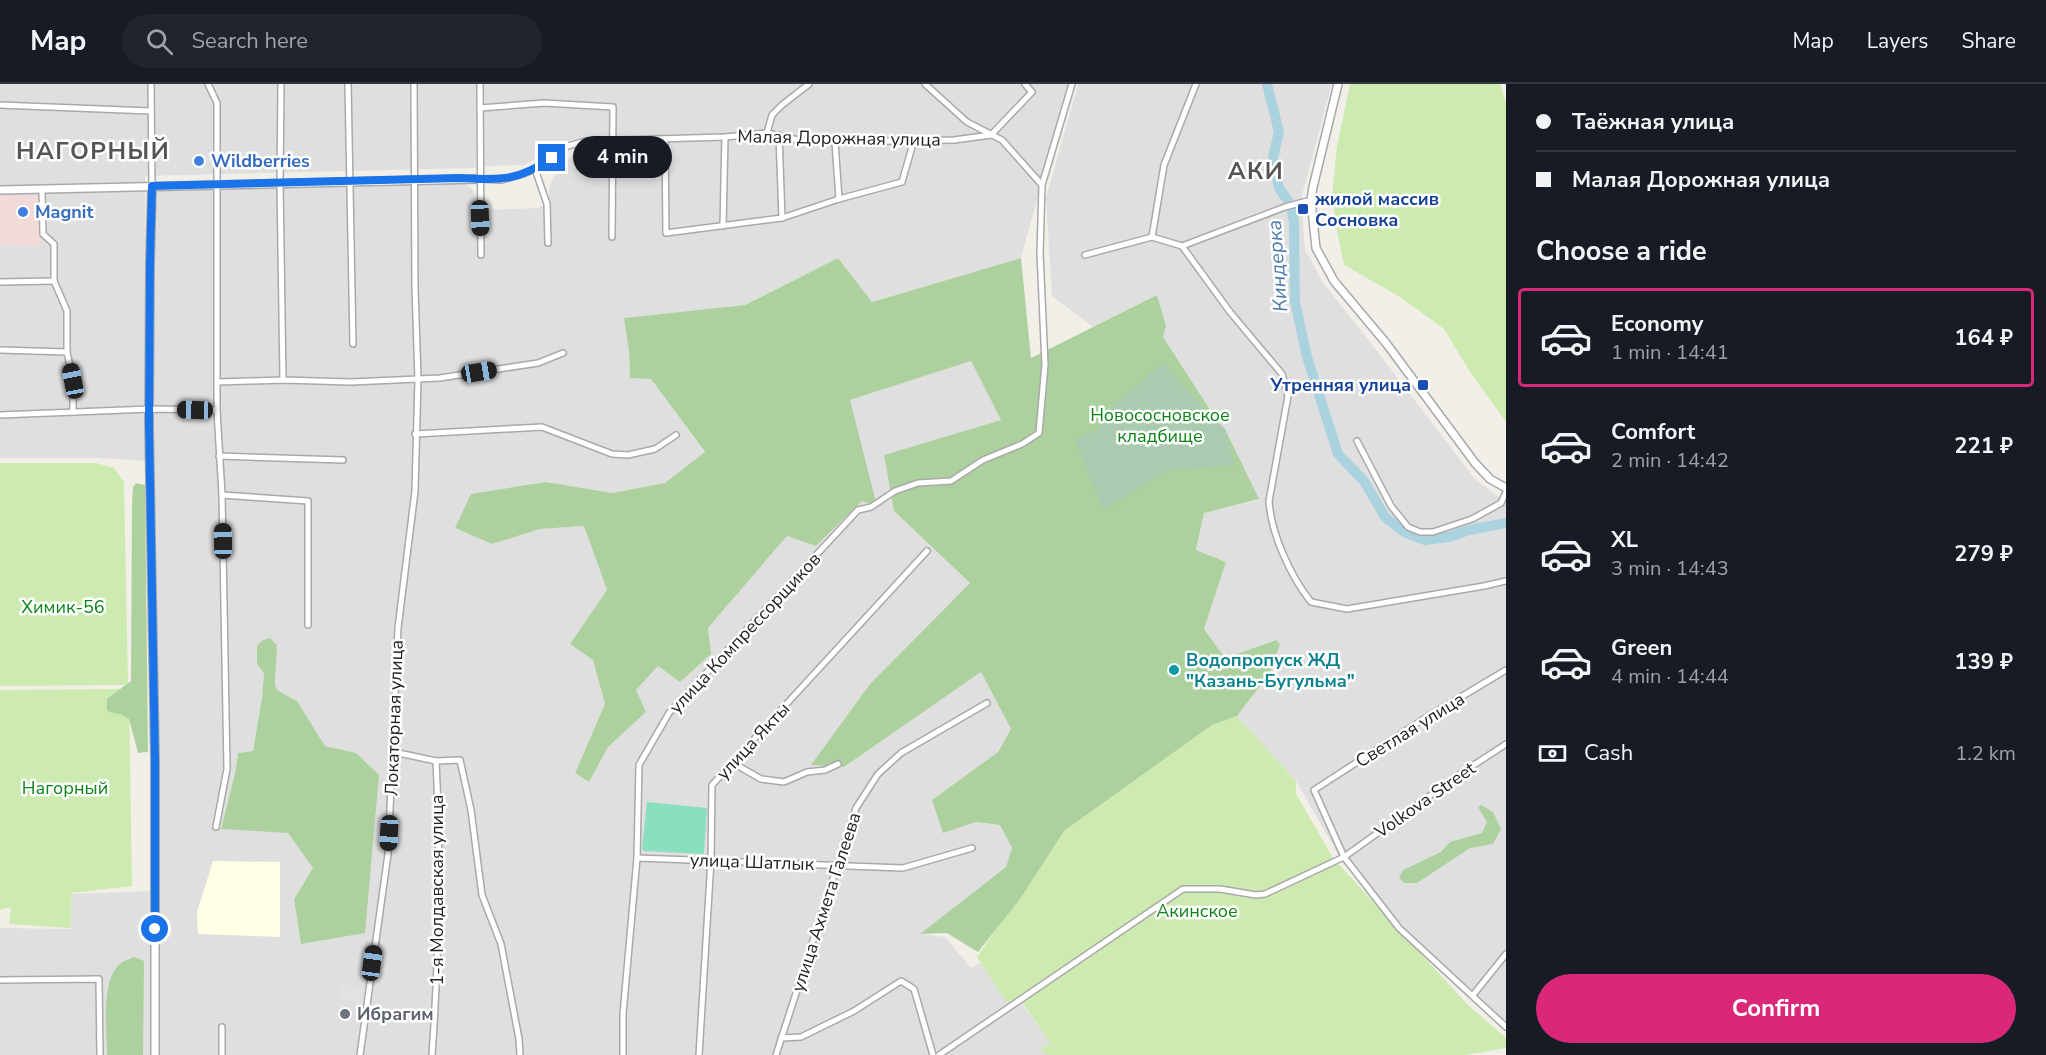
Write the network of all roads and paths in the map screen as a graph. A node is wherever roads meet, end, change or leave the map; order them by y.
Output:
1 (151, 84) edge
2 (208, 84) edge
3 (281, 84) edge
4 (348, 84) edge
5 (414, 84) edge
6 (480, 84) edge
7 (809, 84) edge
8 (925, 84) edge
9 (1025, 84) edge
10 (1072, 84) edge
11 (1196, 84) edge
12 (1338, 84) edge
13 (0, 105) edge
14 (480, 108) junction
15 (150, 111) junction
16 (767, 133) junction
17 (779, 135) junction
18 (991, 135) junction
19 (725, 137) junction
20 (612, 139) junction
21 (665, 139) junction
22 (914, 140) junction
23 (836, 141) junction
24 (535, 169) junction
25 (415, 179) junction
26 (480, 179) junction
27 (351, 181) junction
28 (280, 183) junction
29 (216, 185) junction
30 (1042, 185) junction
31 (152, 186) junction
32 (0, 190) edge
33 (42, 190) junction
34 (839, 199) junction
35 (1311, 200) junction
36 (782, 218) junction
37 (723, 226) junction
38 (612, 237) dead end
39 (1152, 237) junction
40 (548, 243) dead end
41 (1182, 246) junction
42 (481, 255) dead end
43 (1085, 255) dead end
44 (54, 281) junction
45 (0, 282) edge
46 (353, 344) dead end
47 (0, 350) edge
48 (67, 352) junction
49 (563, 353) dead end
50 (418, 379) junction
51 (283, 380) junction
52 (218, 382) junction
53 (150, 409) junction
54 (217, 410) junction
55 (73, 412) junction
56 (0, 415) edge
57 (415, 434) junction
58 (676, 435) dead end
59 (1357, 441) dead end
60 (219, 456) junction
61 (343, 460) dead end
62 (1506, 490) edge
63 (222, 495) junction
64 (927, 551) dead end
65 (1506, 581) edge
66 (308, 625) dead end
67 (1506, 670) edge
68 (987, 703) dead end
69 (1506, 744) edge
70 (394, 752) junction
71 (436, 761) junction
72 (733, 764) junction
73 (837, 764) dead end
74 (216, 827) dead end
75 (972, 848) dead end
76 (1344, 857) junction
77 (637, 858) junction
78 (711, 860) junction
79 (837, 866) junction
80 (1506, 954) edge
81 (0, 980) edge
82 (1473, 995) junction
83 (222, 1027) dead end
84 (1506, 1028) edge
85 (781, 1038) junction
86 (99, 1055) edge
87 (155, 1055) edge
88 (222, 1055) edge
89 (360, 1055) edge
90 (432, 1055) edge
91 (520, 1055) edge
92 (623, 1055) edge
93 (699, 1055) edge
94 (776, 1055) edge
95 (933, 1055) edge
96 (939, 1055) edge

1 - 15 street
2 - 29 street
3 - 28 street
4 - 27 street
5 - 25 street, Локаторная улица
6 - 14 street
7 - 16 street
8 - 18 street
9 - 18 street
10 - 30 street
11 - 39 street
12 - 35 street
13 - 15 street
14 - 20 street
14 - 26 street
15 - 31 street
16 - 17 street, Малая Дорожная улица
16 - 19 street, Малая Дорожная улица
17 - 23 street, Малая Дорожная улица
17 - 36 street
18 - 22 street, Малая Дорожная улица
18 - 30 street
19 - 21 street, Малая Дорожная улица
19 - 37 street
20 - 21 street, Малая Дорожная улица
20 - 24 street, Малая Дорожная улица
20 - 38 street
21 - 37 street
22 - 23 street, Малая Дорожная улица
22 - 34 street
23 - 34 street
24 - 26 street, Малая Дорожная улица
24 - 40 street
25 - 26 street
25 - 27 street
25 - 50 street, Локаторная улица
26 - 42 street
27 - 28 street
27 - 46 street
28 - 29 street
28 - 51 street
29 - 31 street
29 - 52 street
30 - 77 street, улица Компрессорщиков
31 - 33 street
31 - 53 street
32 - 33 street
33 - 44 street
34 - 36 street
35 - 41 street
35 - 62 street
36 - 37 street
39 - 41 street
39 - 43 street
41 - 65 street
44 - 45 street
44 - 48 street
47 - 48 street
48 - 55 street
49 - 50 street
50 - 51 street
50 - 57 street, Локаторная улица
51 - 52 street
52 - 54 street
53 - 54 street
53 - 55 street
53 - 87 street
54 - 60 street
55 - 56 street
57 - 58 street
57 - 70 street, Локаторная улица
59 - 62 street
60 - 61 street
60 - 63 street
63 - 66 street
63 - 74 street
64 - 72 street, улица Якты
67 - 76 street, Светлая улица
68 - 79 street, улица Ахмета Галеева
69 - 76 street, Volkova Street
70 - 71 street
70 - 89 street, Локаторная улица
71 - 90 street, 1-я Молдавская улица
71 - 91 street
72 - 73 street
72 - 78 street, улица Якты
75 - 79 street, улица Шатлык
76 - 82 street
76 - 96 street, Volkova Street
77 - 78 street, улица Шатлык
77 - 92 street, улица Компрессорщиков
78 - 79 street, улица Шатлык
78 - 93 street, улица Якты
79 - 85 street, улица Ахмета Галеева
80 - 82 street
81 - 86 street
82 - 84 street
83 - 88 street
85 - 94 street, улица Ахмета Галеева
85 - 95 street

